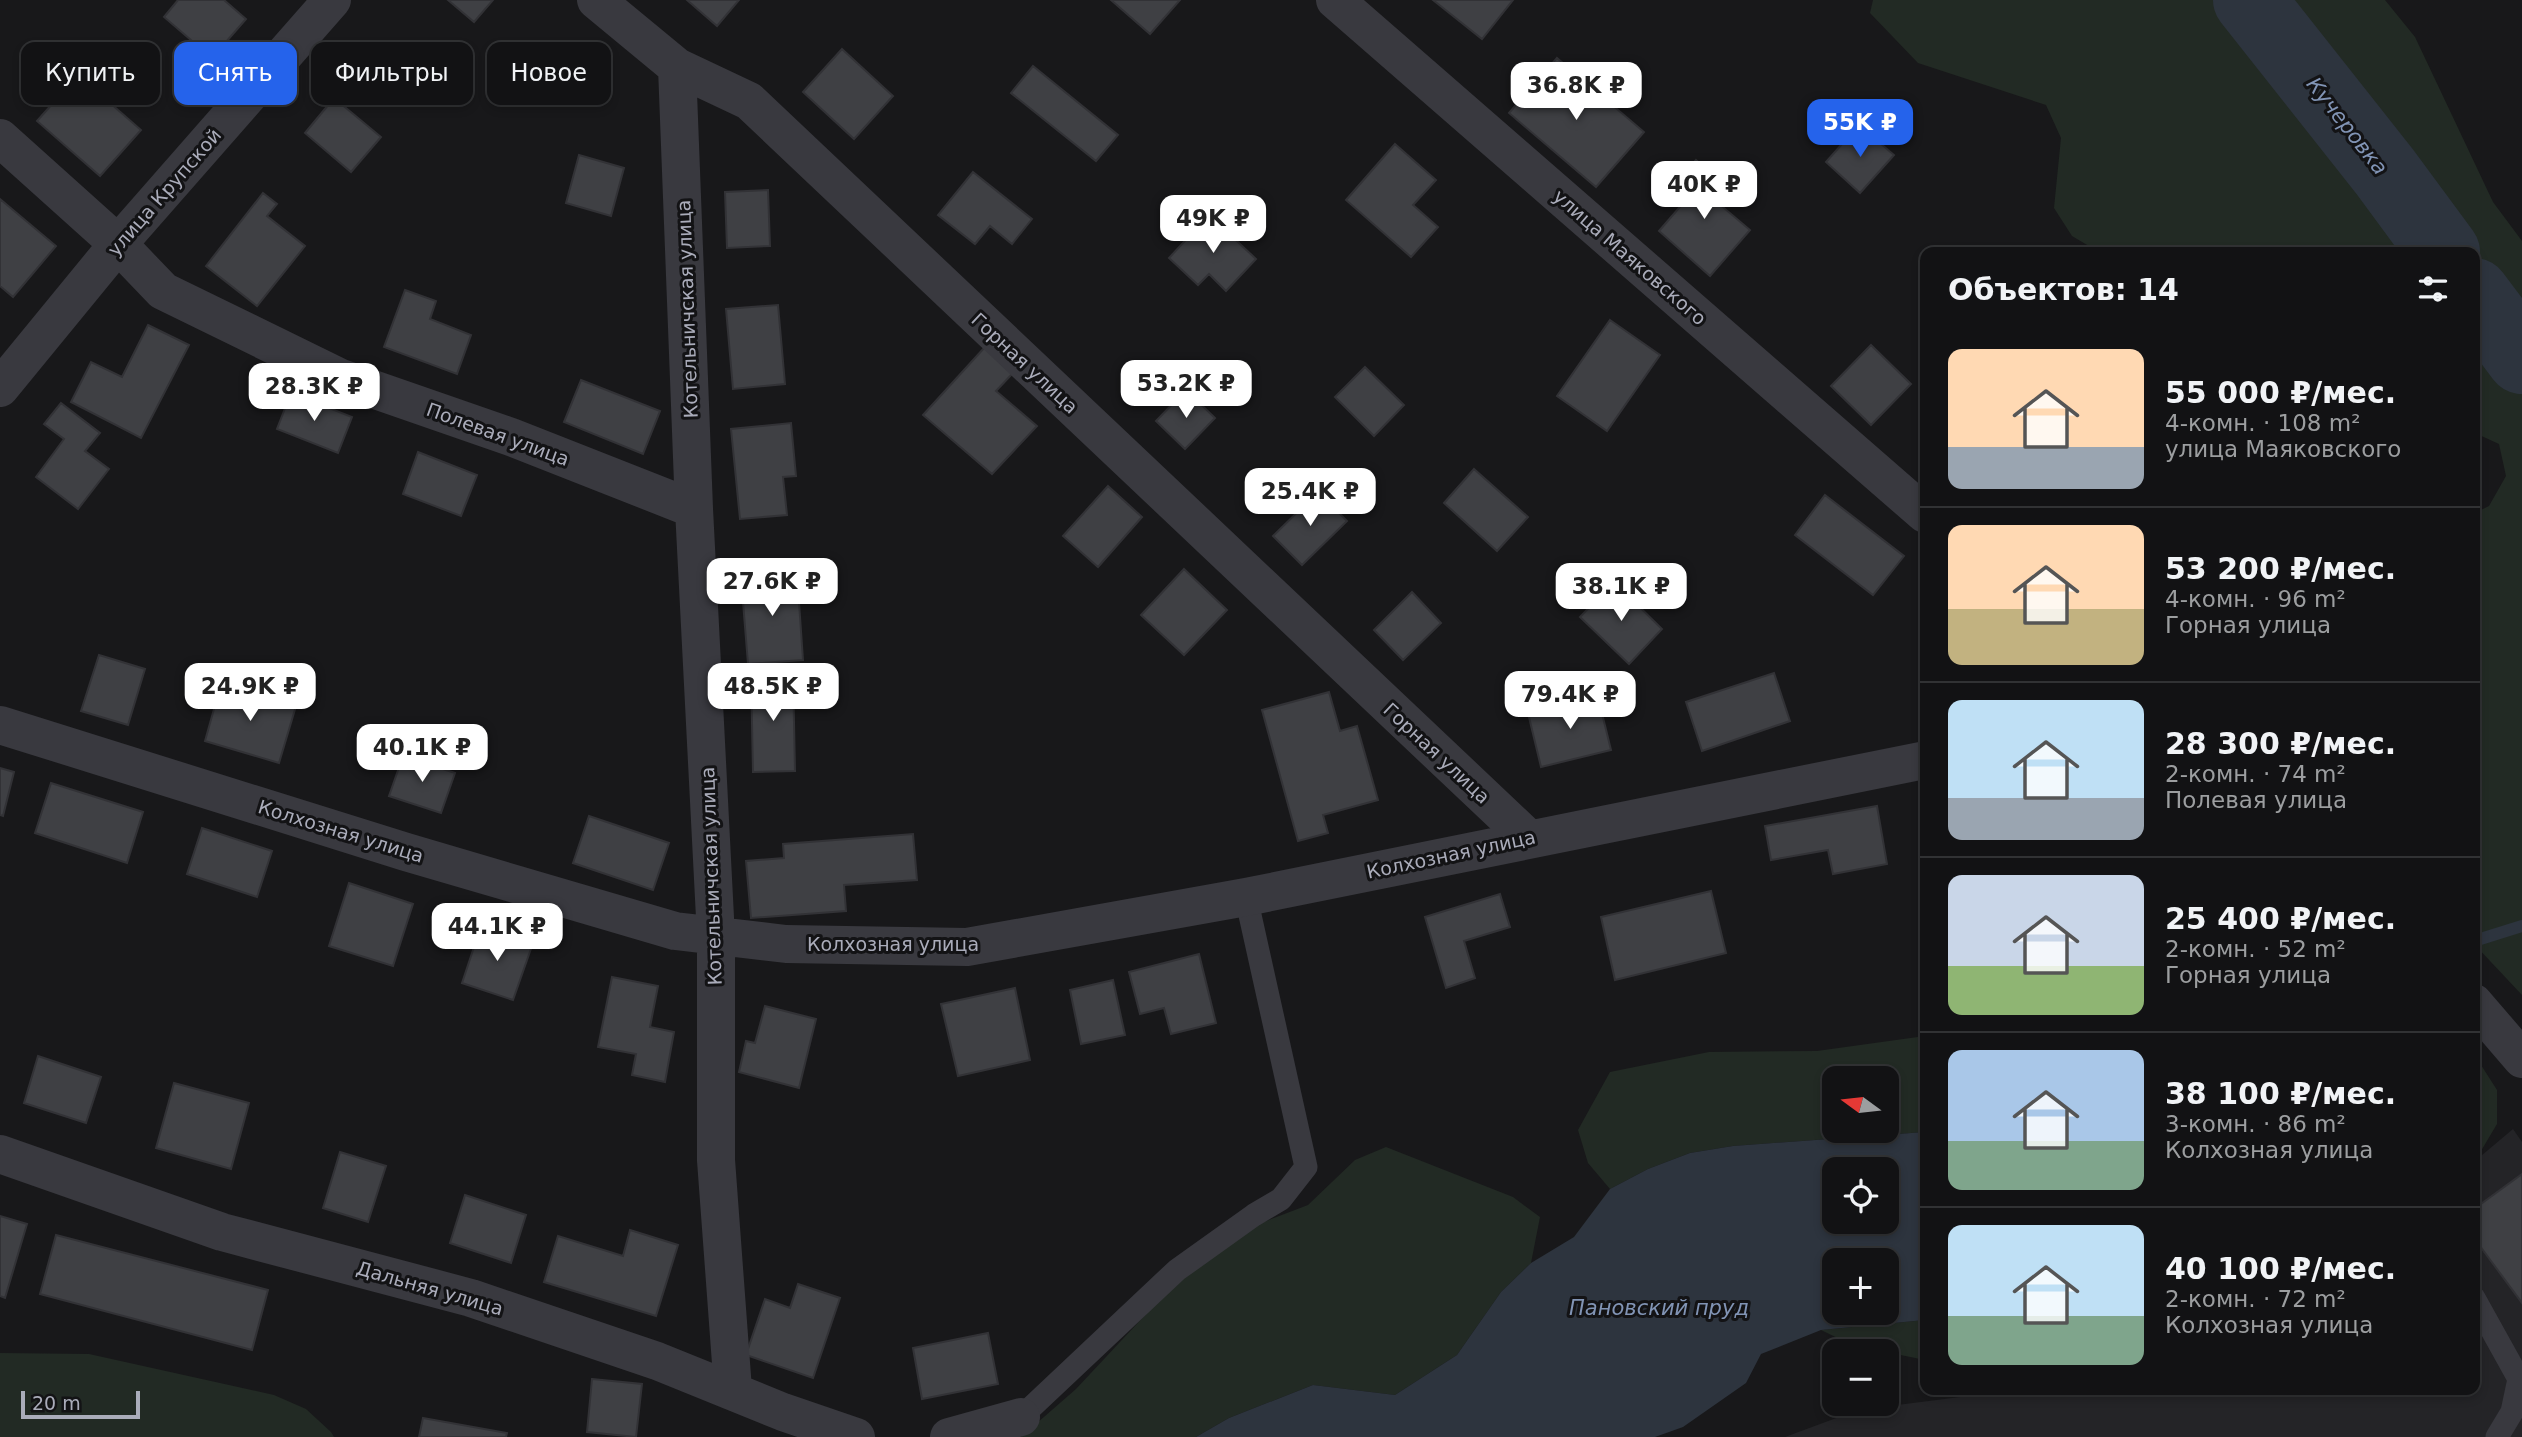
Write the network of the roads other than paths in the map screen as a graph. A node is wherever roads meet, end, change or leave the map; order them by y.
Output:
1 (332, 0) edge
2 (596, 0) edge
3 (1335, 0) edge
4 (677, 67) junction
5 (0, 138) edge
6 (118, 244) junction
7 (0, 388) edge
8 (694, 509) junction
9 (1920, 510) edge
10 (0, 725) edge
11 (1920, 761) edge
12 (1528, 838) junction
13 (1246, 897) junction
14 (716, 937) junction
15 (2480, 1010) edge
16 (2522, 1059) edge
17 (0, 1154) edge
18 (2480, 1309) edge
19 (733, 1390) junction
20 (1021, 1417) joint
21 (856, 1437) edge
22 (949, 1437) edge
23 (2497, 1437) edge

1 - 6 street, улица Крупской
2 - 4 street, Горная улица
3 - 9 street, улица Маяковского
4 - 8 street, Котельничская улица
4 - 12 street, Горная улица
5 - 6 street, Полевая улица
6 - 7 street, улица Крупской
6 - 8 street, Полевая улица
8 - 14 street, Котельничская улица
10 - 14 street, Колхозная улица
11 - 12 street, Колхозная улица
12 - 13 street, Колхозная улица
13 - 14 street, Колхозная улица
13 - 20 lane
14 - 19 street, Котельничская улица
15 - 16 street
17 - 19 street, Дальняя улица
18 - 23 lane
19 - 21 street, Дальняя улица
20 - 22 street

